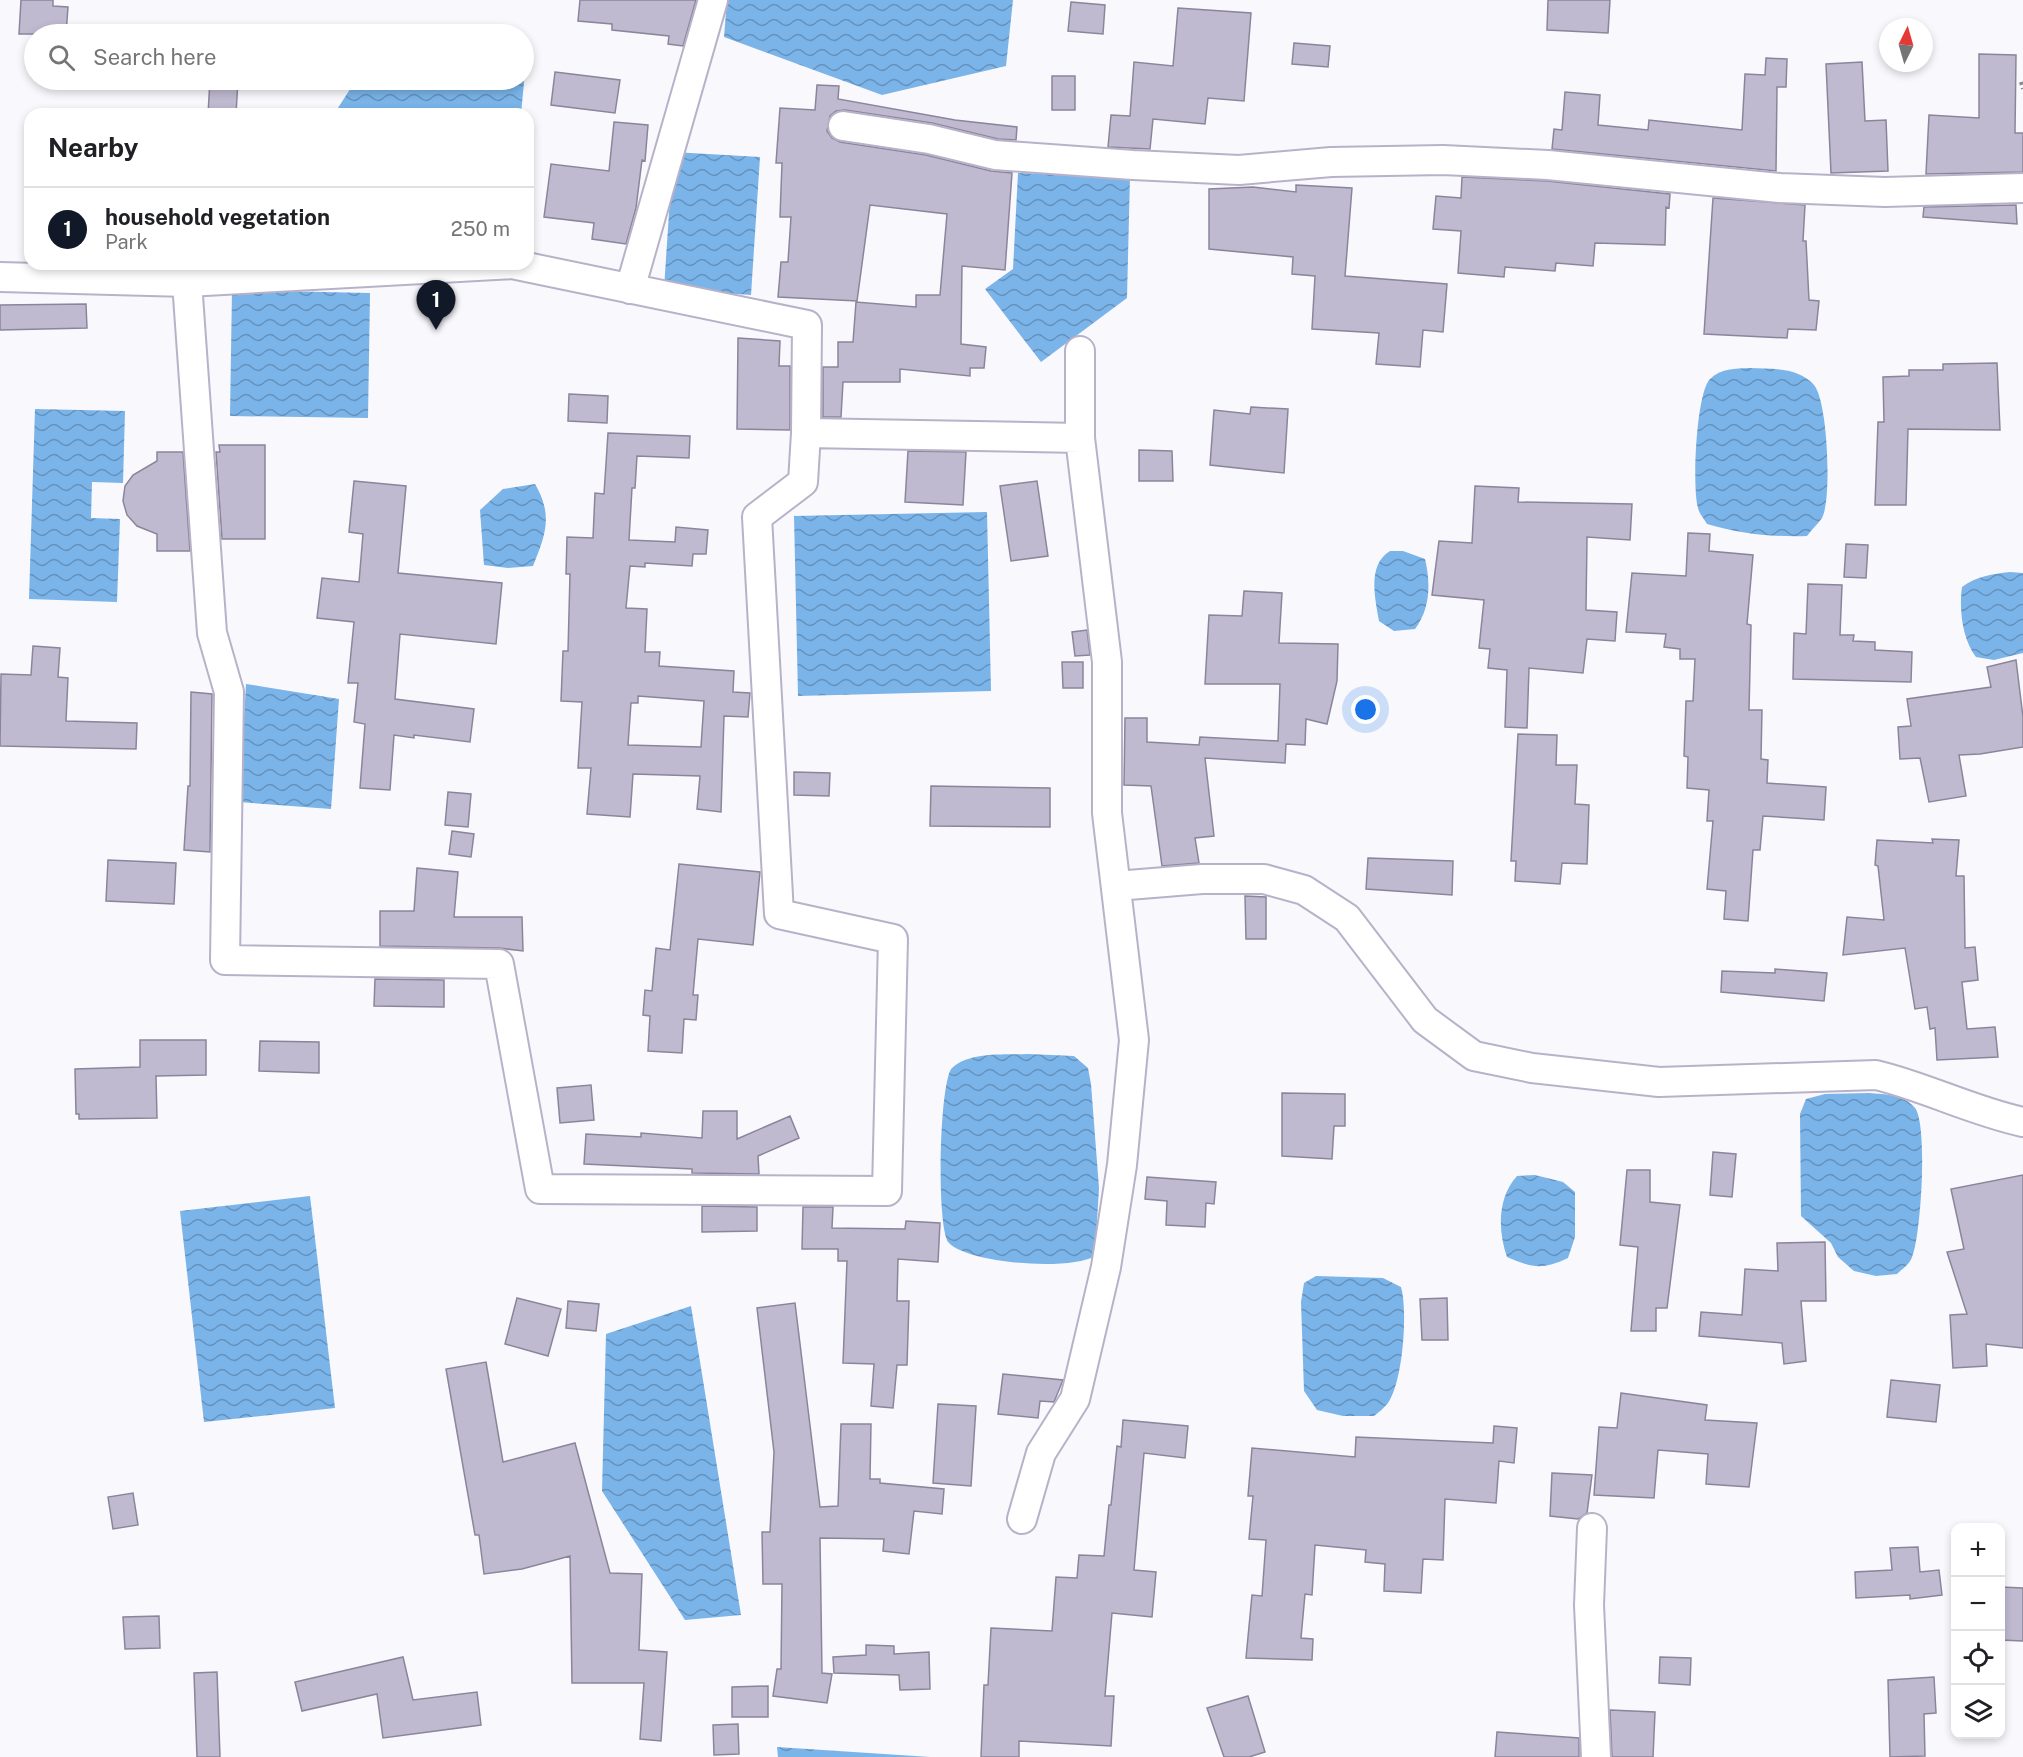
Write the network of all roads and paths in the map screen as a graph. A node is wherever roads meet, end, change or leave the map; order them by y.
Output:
1 (713, 0) edge
2 (2021, 82) dead end
3 (2023, 89) edge
4 (843, 126) dead end
5 (2023, 188) edge
6 (534, 268) edge
7 (404, 270) edge
8 (0, 278) edge
9 (187, 282) junction
10 (630, 288) junction
11 (1080, 351) dead end
12 (806, 433) junction
13 (1080, 438) junction
14 (1116, 886) junction
15 (2023, 1122) edge
16 (1022, 1519) dead end
17 (1592, 1528) dead end
18 (1596, 1757) edge

1 - 10 street
2 - 3 path
4 - 5 street
6 - 10 street
7 - 9 street
8 - 9 street
9 - 12 street
10 - 12 street
11 - 13 street
12 - 13 street
13 - 14 street
14 - 15 street
14 - 16 street
17 - 18 street

